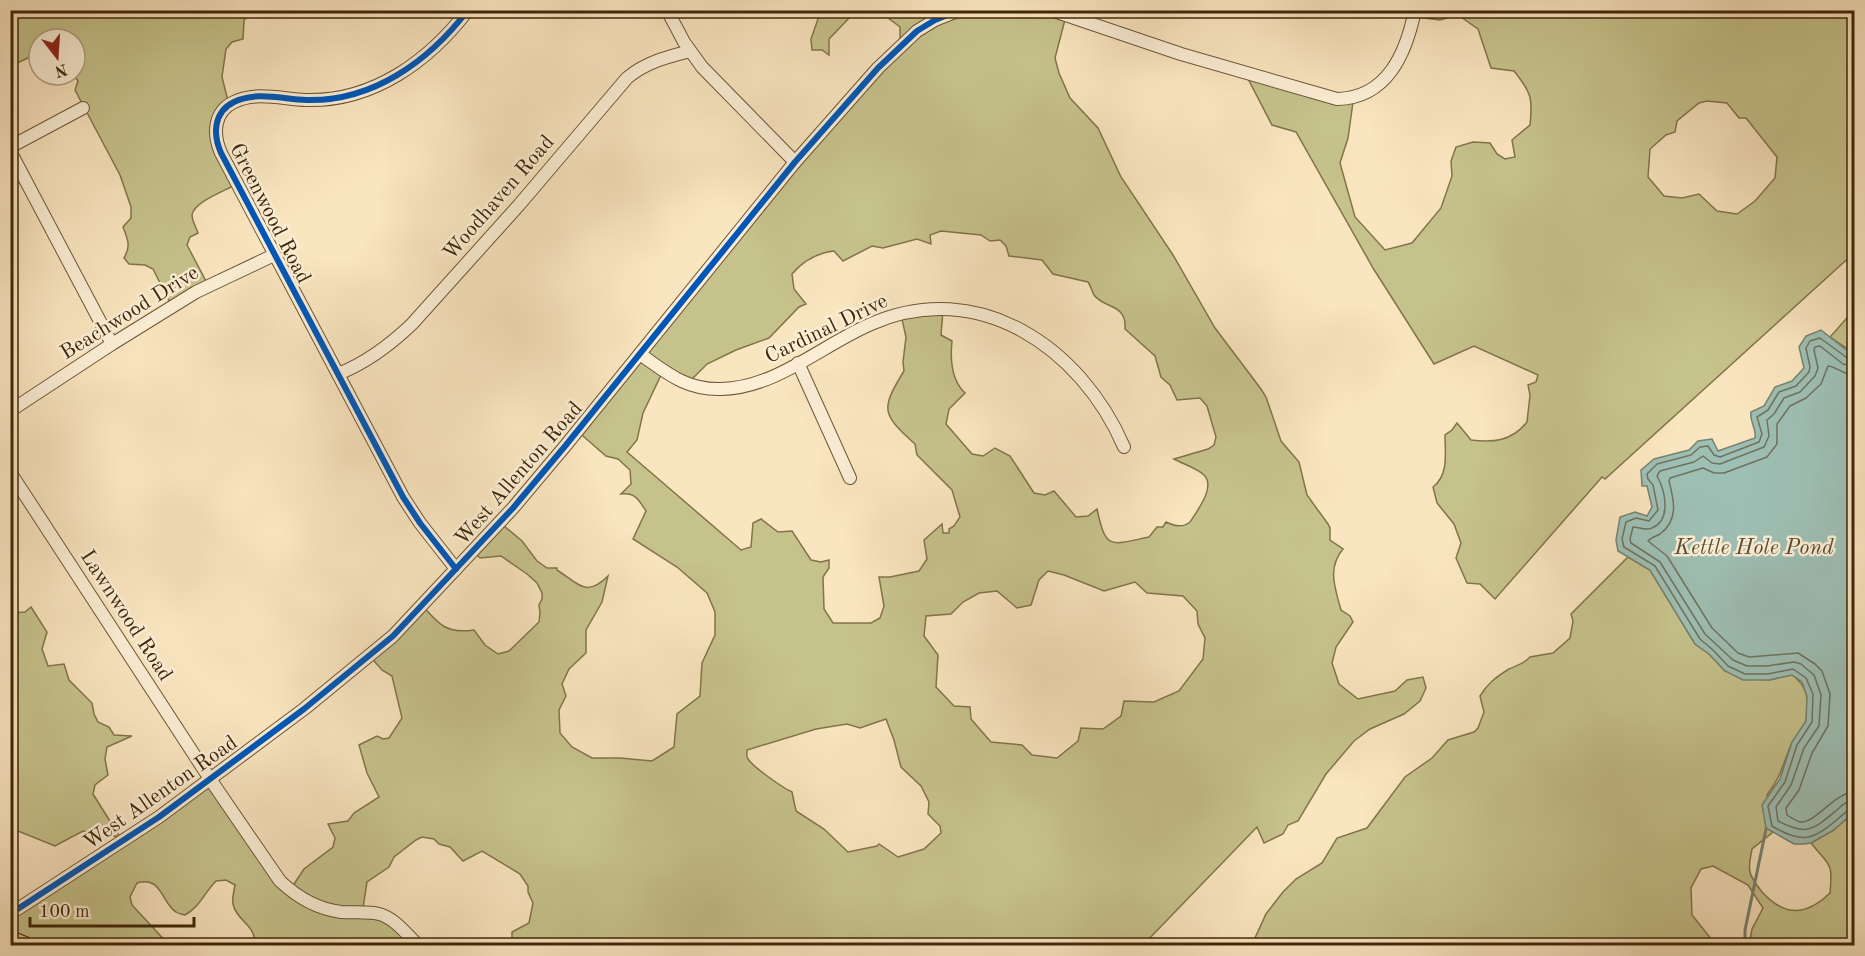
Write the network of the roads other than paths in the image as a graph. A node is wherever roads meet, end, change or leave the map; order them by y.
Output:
1 (468, 10) edge
2 (667, 10) edge
3 (960, 10) edge
4 (1051, 10) edge
5 (1415, 10) edge
6 (690, 51) junction
7 (83, 108) dead end
8 (10, 149) edge
9 (795, 162) junction
10 (274, 255) junction
11 (111, 344) junction
12 (640, 354) junction
13 (798, 363) junction
14 (338, 375) junction
15 (10, 411) edge
16 (1124, 447) dead end
17 (10, 472) edge
18 (850, 478) dead end
19 (456, 569) junction
20 (210, 779) junction
21 (10, 914) edge
22 (10, 940) edge
23 (25, 945) edge
24 (419, 945) edge

1 - 10 street, Greenwood Road
2 - 6 street
3 - 9 street, West Allenton Road
4 - 5 street
6 - 9 street
6 - 14 street, Woodhaven Road
7 - 8 street
8 - 11 street
9 - 12 street, West Allenton Road
10 - 11 street, Beachwood Drive
10 - 14 street, Greenwood Road
11 - 15 street, Beachwood Drive
12 - 13 street, Cardinal Drive
12 - 19 street, West Allenton Road
13 - 16 street, Cardinal Drive
13 - 18 street
14 - 19 street, Greenwood Road
17 - 20 street, Lawnwood Road
19 - 20 street, West Allenton Road
20 - 21 street, West Allenton Road
20 - 24 street, Lawnwood Road
22 - 23 highway

